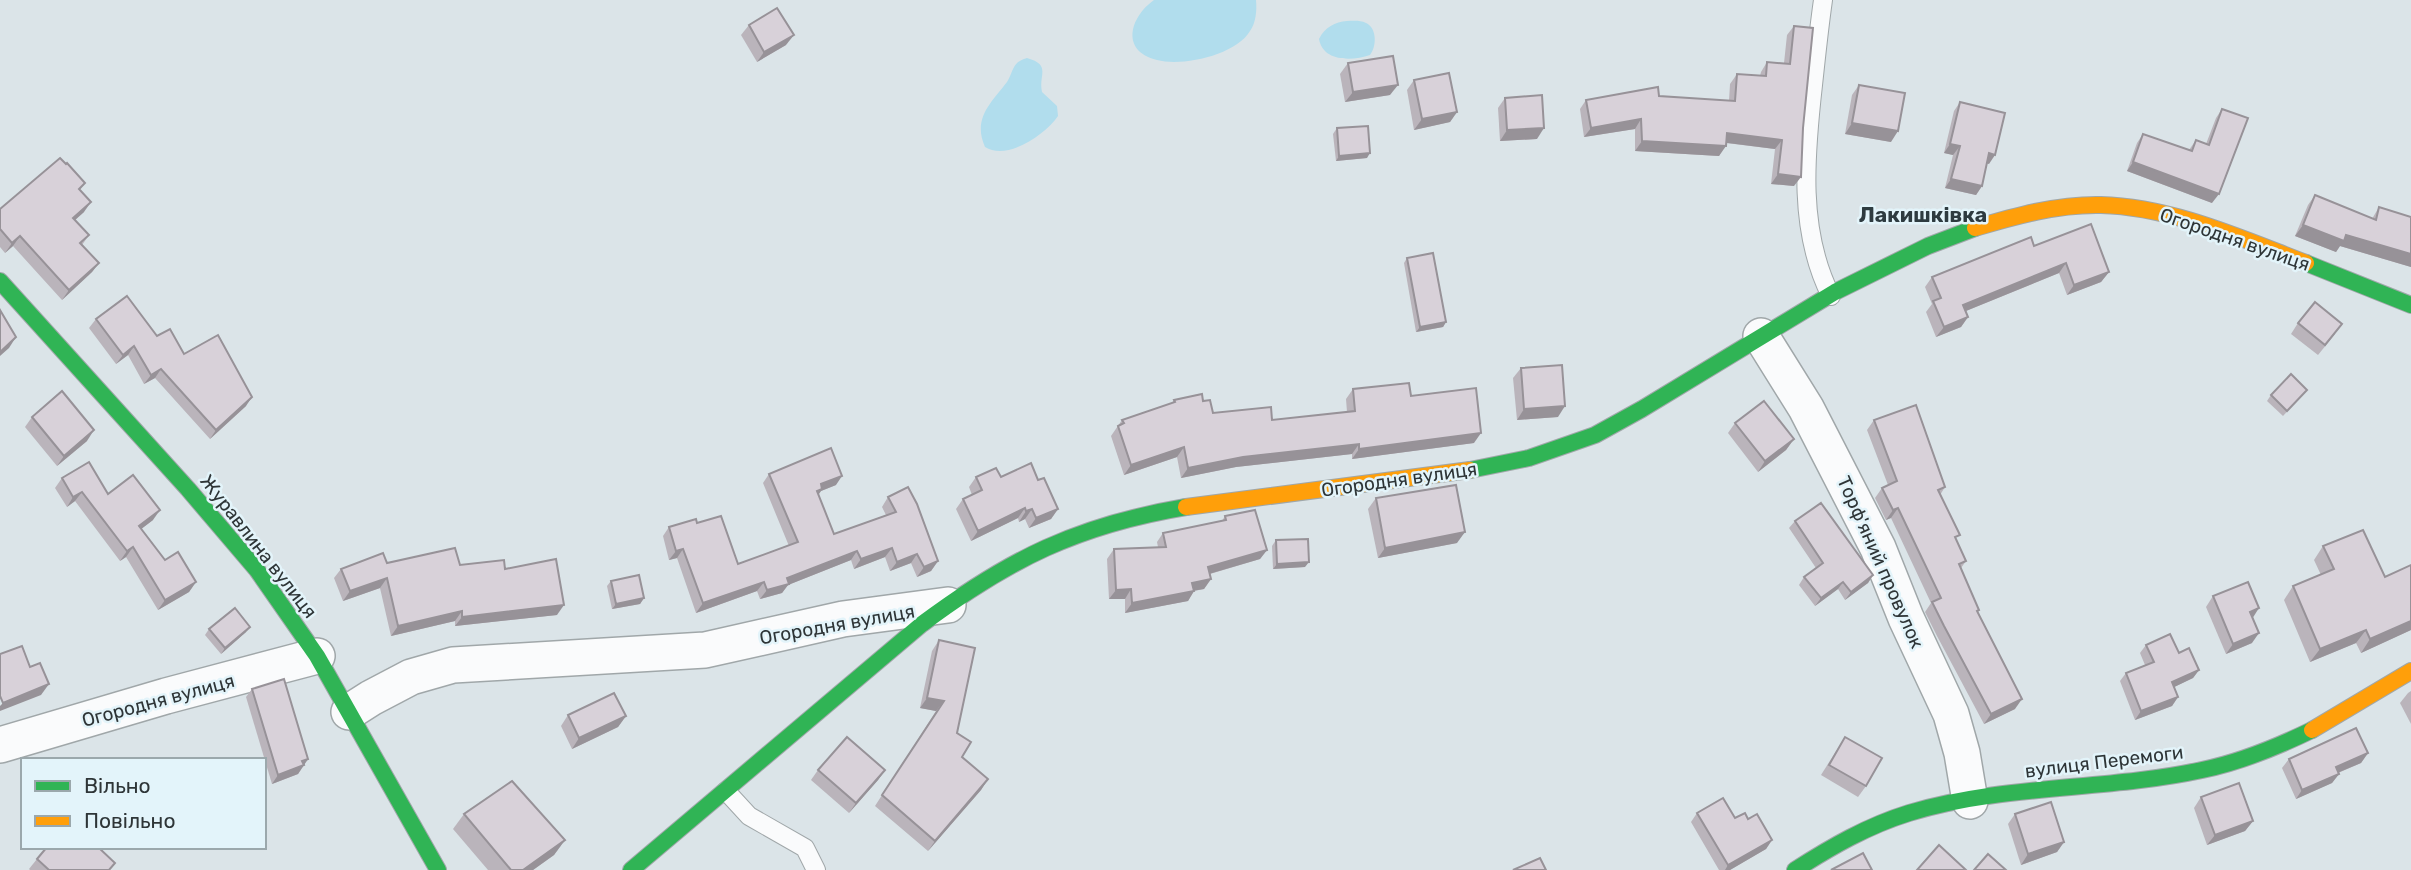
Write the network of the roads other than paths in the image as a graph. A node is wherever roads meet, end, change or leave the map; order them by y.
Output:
1 (1823, 0) edge
2 (0, 281) edge
3 (1831, 296) junction
4 (2411, 305) edge
5 (1761, 337) junction
6 (948, 605) junction
7 (317, 656) junction
8 (2411, 671) edge
9 (349, 712) junction
10 (0, 745) edge
11 (726, 792) junction
12 (1970, 801) junction
13 (438, 870) edge
14 (631, 870) edge
15 (816, 870) edge
16 (1795, 870) edge

1 - 3 lane
2 - 7 street, Журавлина вулиця
3 - 4 street, Огородня вулиця
3 - 5 street, Огородня вулиця
5 - 6 street, Огородня вулиця
5 - 12 street, Торф'яний провулок
6 - 9 street, Огородня вулиця
6 - 11 street
7 - 9 street, Журавлина вулиця
7 - 10 street, Огородня вулиця
8 - 12 street, вулиця Перемоги
9 - 13 street, Журавлина вулиця
11 - 14 street
11 - 15 lane
12 - 16 street, вулиця Перемоги

